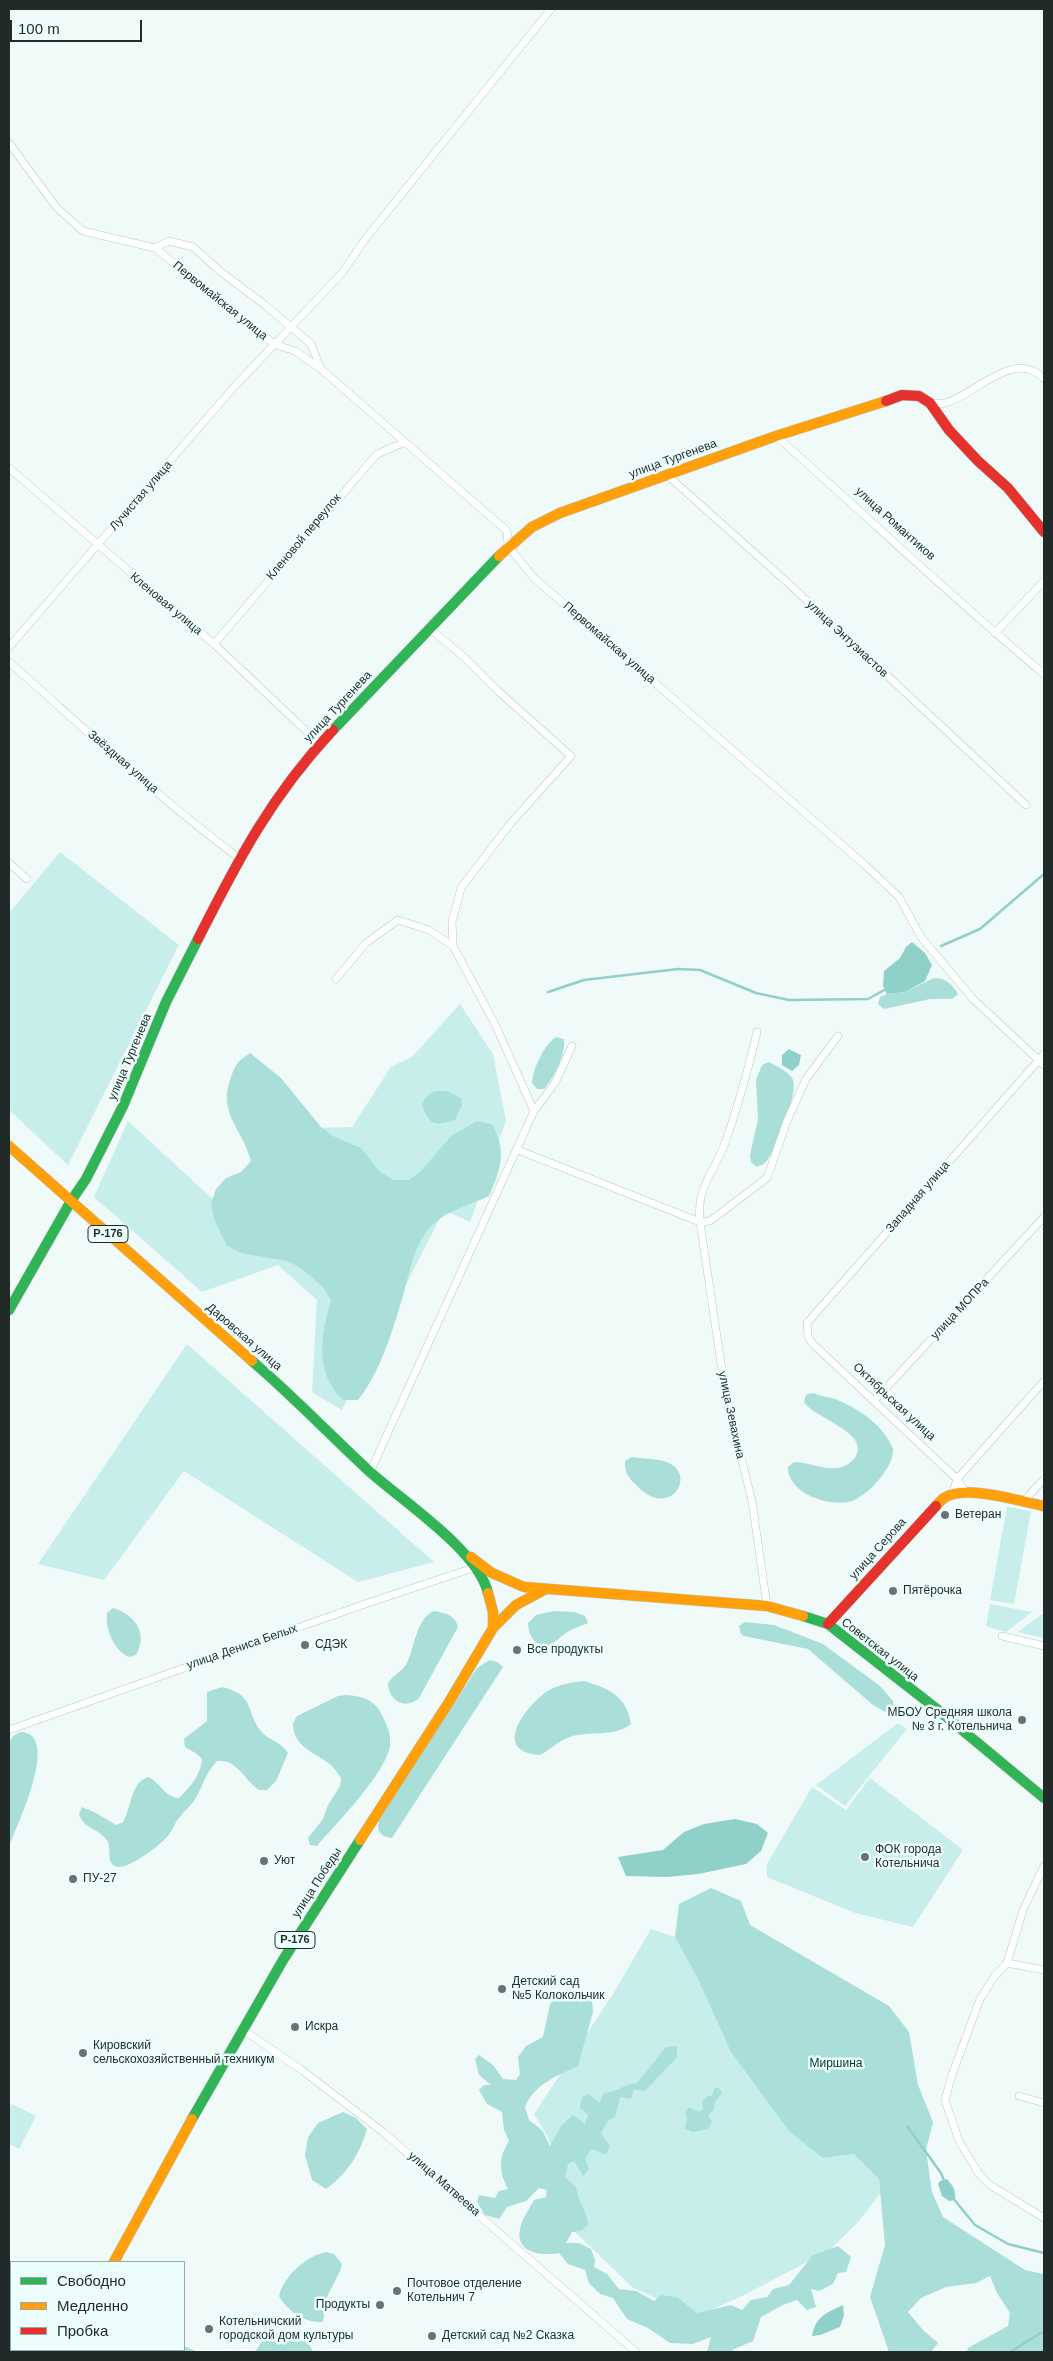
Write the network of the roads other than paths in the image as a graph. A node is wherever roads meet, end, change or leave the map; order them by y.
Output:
1 (550, 9) edge
2 (9, 143) edge
3 (155, 248) junction
4 (291, 326) junction
5 (274, 344) junction
6 (321, 369) junction
7 (1044, 379) edge
8 (930, 403) junction
9 (776, 436) junction
10 (403, 442) junction
11 (9, 468) edge
12 (666, 474) junction
13 (1044, 532) edge
14 (97, 546) junction
15 (508, 546) junction
16 (1044, 581) edge
17 (429, 628) junction
18 (995, 633) junction
19 (214, 644) junction
20 (9, 647) edge
21 (9, 662) edge
22 (1044, 674) edge
23 (320, 744) junction
24 (1026, 805) dead end
25 (239, 858) junction
26 (9, 863) edge
27 (27, 879) dead end
28 (453, 946) junction
29 (336, 979) dead end
30 (757, 1032) dead end
31 (838, 1036) dead end
32 (572, 1046) dead end
33 (1042, 1059) edge
34 (534, 1111) junction
35 (9, 1146) edge
36 (518, 1150) junction
37 (70, 1201) junction
38 (1044, 1217) edge
39 (700, 1222) junction
40 (9, 1310) edge
41 (814, 1344) joint
42 (1044, 1381) edge
43 (875, 1400) junction
44 (370, 1472) junction
45 (957, 1479) junction
46 (1044, 1479) edge
47 (966, 1492) junction
48 (952, 1495) junction
49 (1023, 1502) junction
50 (1044, 1506) edge
51 (460, 1549) junction
52 (476, 1567) junction
53 (509, 1582) joint
54 (548, 1589) junction
55 (515, 1604) joint
56 (767, 1606) junction
57 (828, 1624) junction
58 (493, 1628) junction
59 (1002, 1636) dead end
60 (1044, 1646) edge
61 (9, 1730) edge
62 (1044, 1798) edge
63 (1044, 1866) edge
64 (1007, 1963) junction
65 (1044, 1970) edge
66 (242, 2029) junction
67 (1020, 2096) dead end
68 (1044, 2103) edge
69 (1044, 2218) edge
70 (115, 2261) edge
71 (636, 2352) edge

1 - 4 street, Лучистая улица
2 - 3 street
3 - 4 street
3 - 5 street, Первомайская улица
4 - 5 street, Лучистая улица
4 - 6 street
5 - 6 street, Первомайская улица
5 - 14 street, Лучистая улица
6 - 10 street, Первомайская улица
7 - 8 street
8 - 9 main road, улица Тургенева
8 - 13 main road
9 - 12 main road, улица Тургенева
9 - 18 street, улица Романтиков
10 - 15 street, Первомайская улица
10 - 19 street, Кленовой переулок
11 - 14 street, Кленовая улица
12 - 15 main road, улица Тургенева
12 - 24 street, улица Энтузиастов
14 - 19 street, Кленовая улица
14 - 20 street, Лучистая улица
15 - 17 main road, улица Тургенева
15 - 33 street, Первомайская улица
16 - 18 street
17 - 23 main road, улица Тургенева
17 - 28 street
18 - 22 street, улица Романтиков
19 - 23 street, Кленовая улица
21 - 25 street, Звёздная улица
23 - 25 main road, улица Тургенева
25 - 37 main road, улица Тургенева
26 - 27 street
28 - 29 street
28 - 34 street
30 - 39 street, улица Зевахина
31 - 39 street
32 - 34 street
33 - 41 street, Западная улица
34 - 36 street
35 - 37 main road, Даровская улица / Р-176
36 - 39 street
36 - 44 street
37 - 40 main road, улица Тургенева
37 - 44 main road, Даровская улица / Р-176
38 - 43 street, улица МОПРа
39 - 56 street, улица Зевахина
41 - 43 street, Октябрьская улица
42 - 45 street
43 - 45 street, Октябрьская улица
44 - 51 main road, Даровская улица / Р-176
45 - 47 street, Октябрьская улица
45 - 48 street
46 - 49 street
47 - 48 main road
47 - 49 main road
48 - 57 main road, улица Серова
49 - 50 main road
51 - 52 main road, Даровская улица / Р-176
51 - 53 main road, Даровская улица
52 - 58 main road, Даровская улица / Р-176
52 - 61 street, улица Дениса Белых
53 - 54 main road, Советская улица
54 - 55 main road, Советская улица
54 - 56 main road, Советская улица
55 - 58 main road, улица Победы
56 - 57 main road, Советская улица
57 - 62 main road, Советская улица
58 - 66 main road, улица Победы / Р-176
59 - 60 street
63 - 64 street
64 - 65 street
64 - 69 street
66 - 70 main road, улица Победы / Р-176
66 - 71 street, улица Матвеева
67 - 68 street

